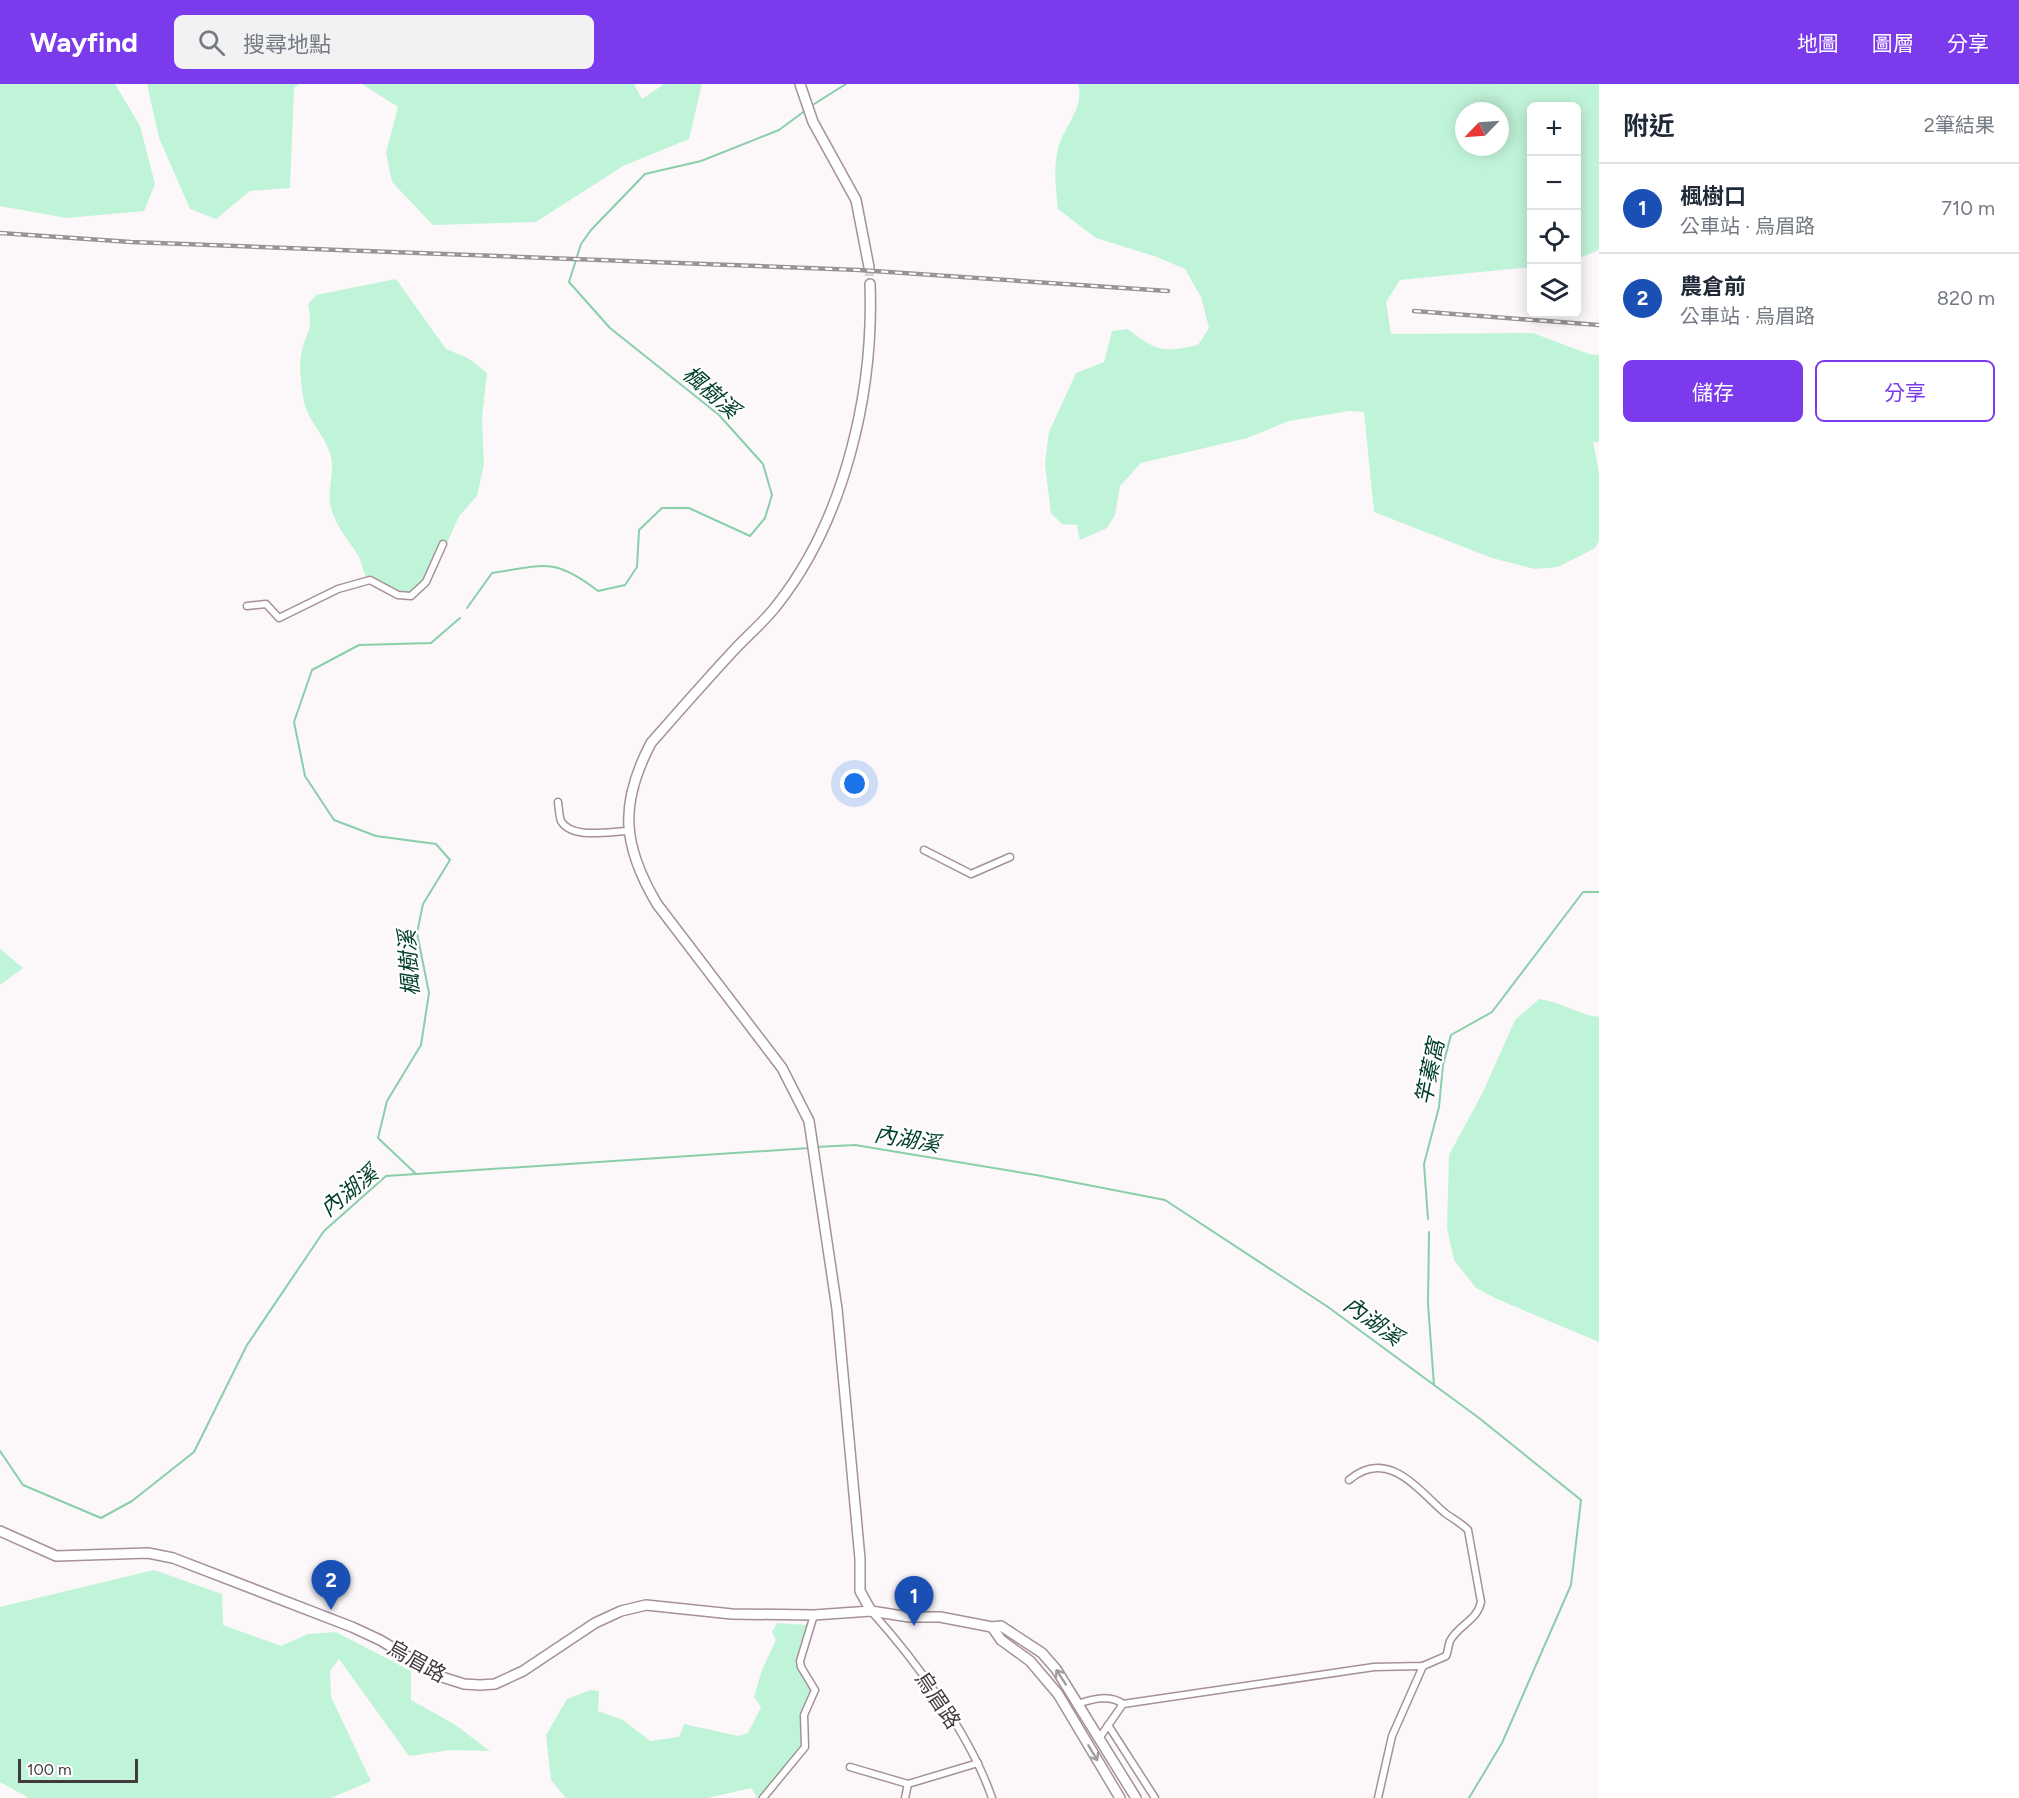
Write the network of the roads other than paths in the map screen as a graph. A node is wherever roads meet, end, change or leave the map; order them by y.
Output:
1 (801, 89) edge
2 (869, 267) tunnel mouth
3 (870, 284) tunnel mouth
4 (443, 544) dead end
5 (247, 606) dead end
6 (558, 802) dead end
7 (629, 831) junction
8 (924, 850) dead end
9 (1010, 857) dead end
10 (1349, 1480) dead end
11 (0, 1531) edge
12 (871, 1611) junction
13 (814, 1615) junction
14 (992, 1627) junction
15 (1423, 1666) junction
16 (1078, 1704) junction
17 (1123, 1704) junction
18 (1108, 1725) junction
19 (1100, 1737) junction
20 (978, 1764) junction
21 (850, 1767) dead end
22 (908, 1784) junction
23 (763, 1798) edge
24 (905, 1798) edge
25 (992, 1798) edge
26 (1120, 1798) edge
27 (1136, 1798) edge
28 (1155, 1798) edge
29 (1378, 1798) edge

1 - 2 street
3 - 7 street
4 - 5 street
6 - 7 street
7 - 12 street
8 - 9 street
10 - 15 street
11 - 13 street, 烏眉路
12 - 13 street, 烏眉路
12 - 14 street, 烏眉路
12 - 20 street, 烏眉路
13 - 23 street
16 -> 14 street, 烏眉路
14 -> 26 street
15 - 17 street
15 - 29 street
16 - 17 street
16 - 19 street, 烏眉路
17 - 18 street
18 - 19 street
18 - 28 street
19 - 27 street, 烏眉路
20 - 22 street
20 - 25 street, 烏眉路
21 - 22 street
22 - 24 street

